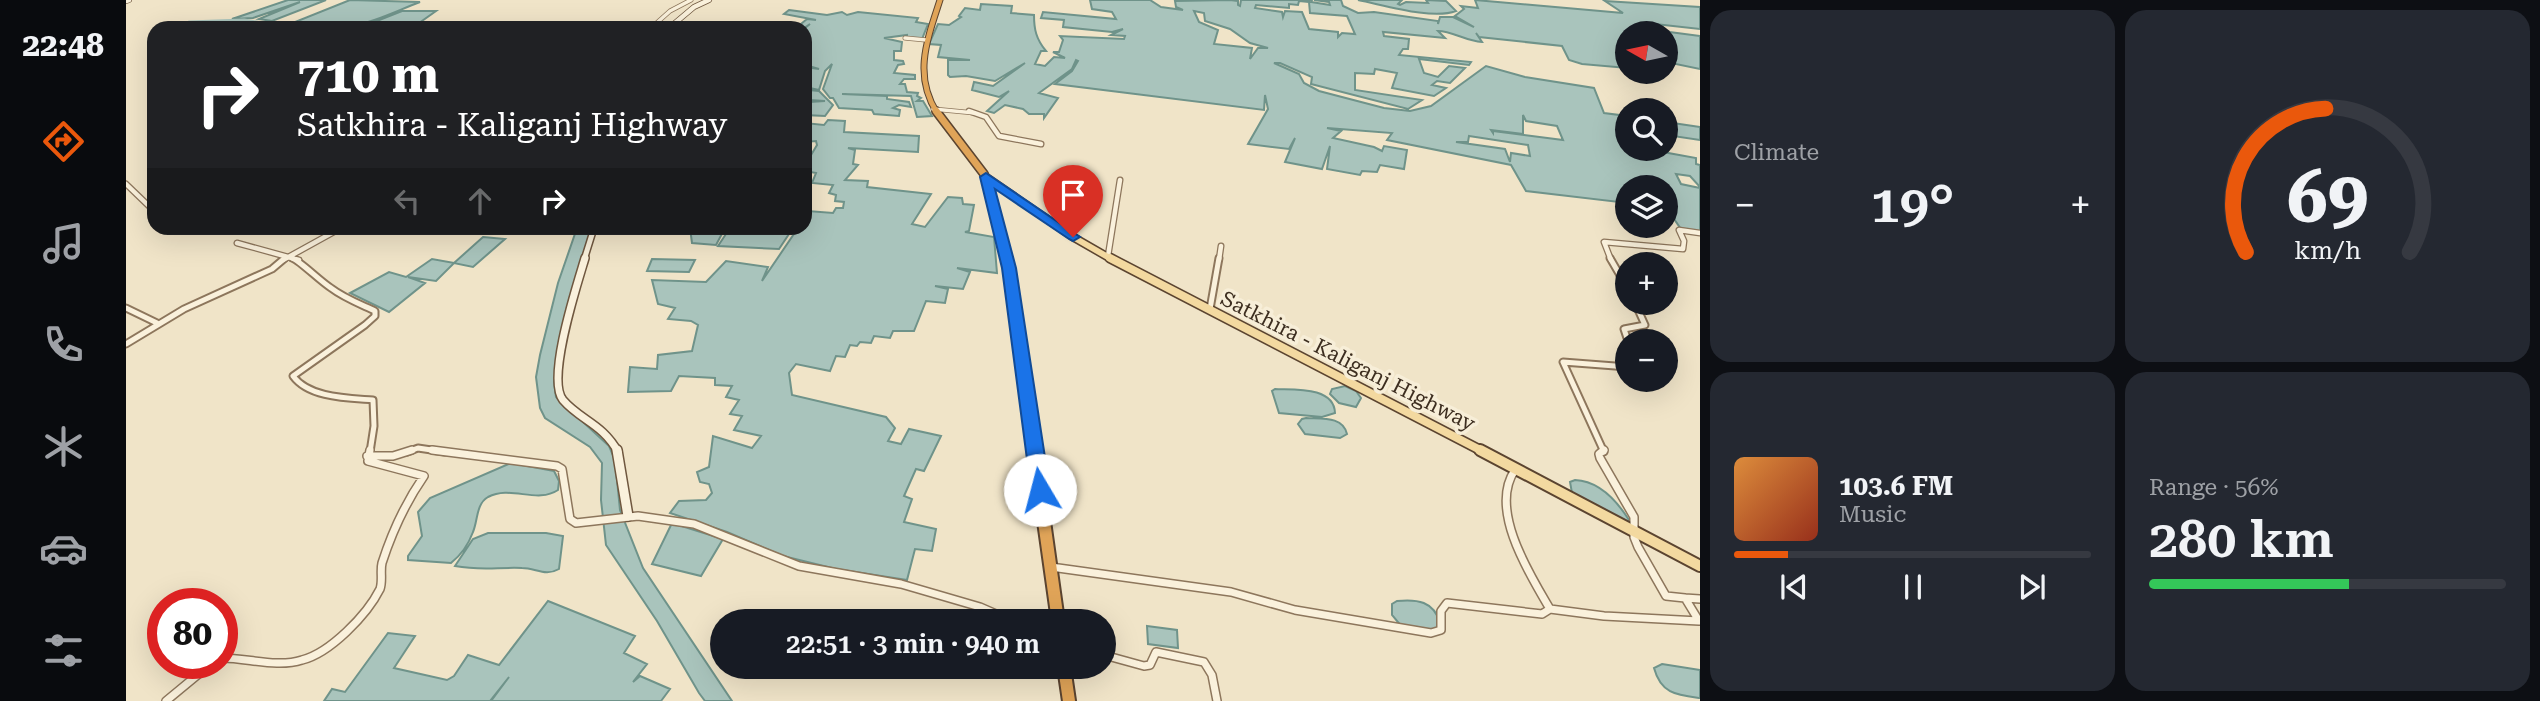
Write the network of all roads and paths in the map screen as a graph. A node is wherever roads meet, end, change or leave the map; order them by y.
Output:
1 (691, 0) edge
2 (709, 0) edge
3 (940, 0) edge
4 (659, 21) edge
5 (677, 21) edge
6 (905, 38) dead end
7 (926, 40) junction
8 (933, 109) junction
9 (1041, 144) dead end
10 (986, 177) junction
11 (1119, 180) dead end
12 (126, 184) edge
13 (147, 204) edge
14 (1700, 233) edge
15 (328, 235) edge
16 (592, 235) edge
17 (237, 243) dead end
18 (1221, 246) dead end
19 (287, 256) junction
20 (1108, 256) junction
21 (1615, 267) edge
22 (126, 308) edge
23 (1210, 309) junction
24 (1640, 315) edge
25 (157, 323) junction
26 (1624, 329) edge
27 (126, 344) edge
28 (1615, 366) edge
29 (367, 456) junction
30 (1517, 468) junction
31 (628, 516) junction
32 (1634, 529) junction
33 (1700, 566) edge
34 (1051, 567) junction
35 (1685, 598) junction
36 (1700, 599) edge
37 (1550, 608) junction
38 (984, 609) edge
39 (1056, 609) edge
40 (1116, 658) edge
41 (238, 659) edge
42 (193, 679) edge
43 (1066, 679) edge
44 (166, 701) edge
45 (1069, 701) edge
46 (1217, 701) edge

1 - 4 street
2 - 5 street
3 - 7 highway
6 - 7 street
7 - 8 highway
8 - 9 street
8 - 10 highway
10 - 20 main road, Satkhira - Kaliganj Highway
10 - 34 highway
11 - 20 street
12 - 13 street
14 - 21 street
15 - 19 street
16 - 31 street
17 - 19 street
18 - 23 street
19 - 25 street
19 - 29 street
20 - 23 main road, Satkhira - Kaliganj Highway
22 - 25 street
23 - 30 main road, Satkhira - Kaliganj Highway
24 - 26 street
25 - 27 street
28 - 32 street
29 - 31 street
29 - 41 street
30 - 32 main road, Satkhira - Kaliganj Highway
30 - 37 street
31 - 38 street
32 - 33 main road, Satkhira - Kaliganj Highway
32 - 35 street
34 - 37 street
34 - 39 highway
35 - 36 street
35 - 37 street
40 - 46 street
42 - 44 street
43 - 45 highway

